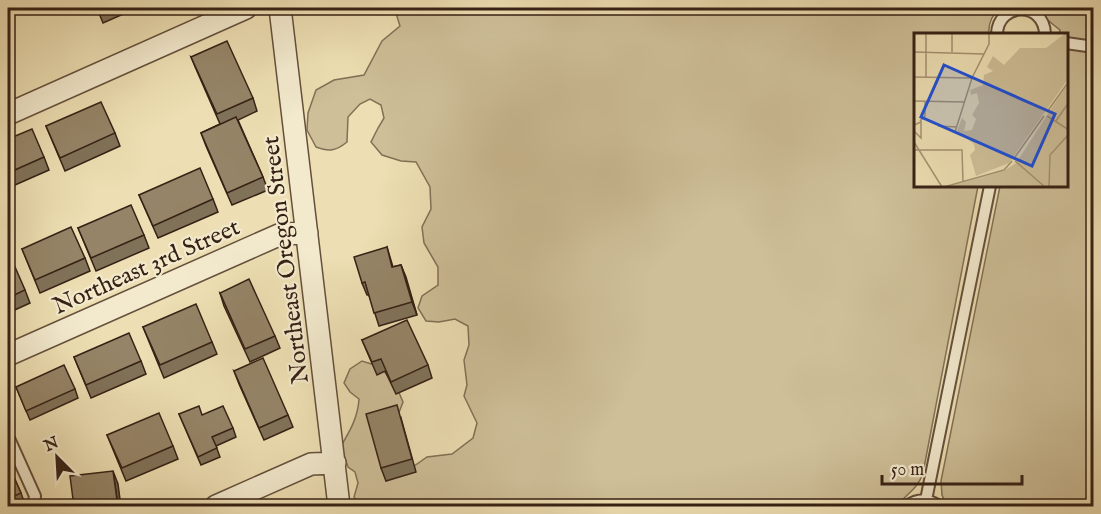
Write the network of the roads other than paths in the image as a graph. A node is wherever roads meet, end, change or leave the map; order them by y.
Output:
1 (246, 8) edge
2 (280, 8) edge
3 (1026, 9) edge
4 (997, 33) edge
5 (1045, 33) edge
6 (1068, 43) edge
7 (1094, 47) edge
8 (8, 114) edge
9 (990, 188) edge
10 (307, 233) junction
11 (8, 355) edge
12 (8, 436) edge
13 (335, 463) junction
14 (926, 500) junction
15 (33, 507) edge
16 (216, 507) edge
17 (339, 507) edge
18 (907, 507) edge
19 (939, 507) edge

1 - 8 street
2 - 10 street, Northeast Oregon Street
3 - 4 lane
3 - 5 lane
6 - 7 lane
9 - 14 lane
10 - 11 street, Northeast 3rd Street
10 - 13 street, Northeast Oregon Street
12 - 15 lane
13 - 16 street
13 - 17 street, Northeast Oregon Street
14 - 18 lane
14 - 19 lane

